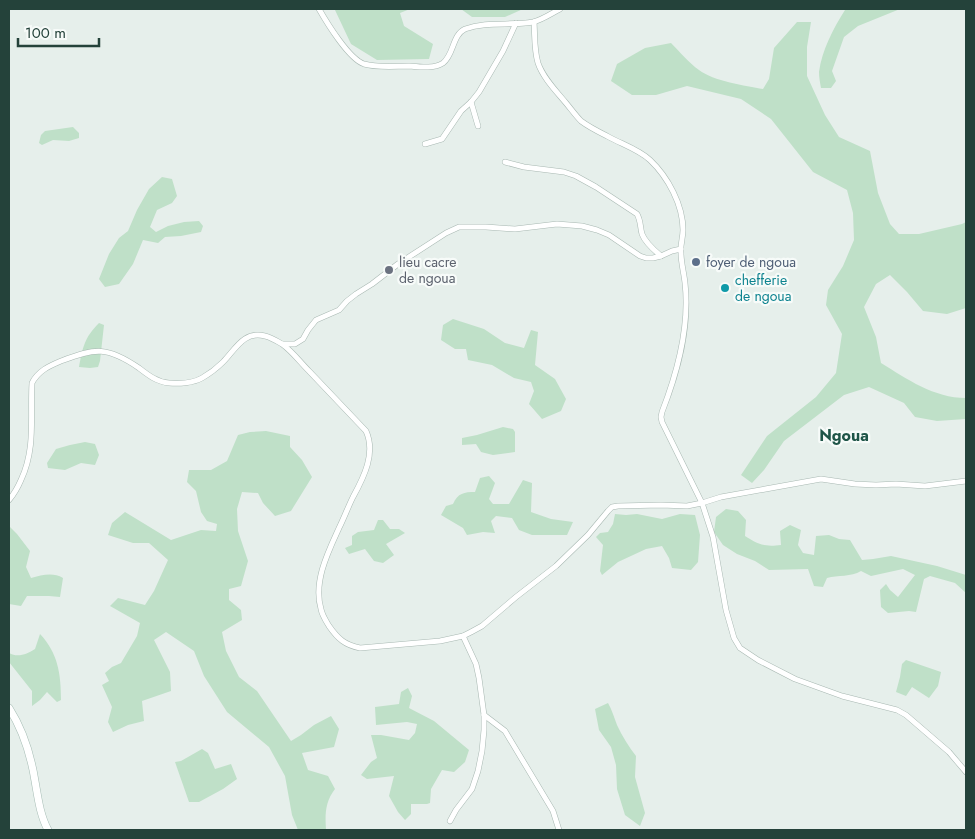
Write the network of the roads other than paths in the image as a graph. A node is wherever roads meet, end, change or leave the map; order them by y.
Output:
1 (319, 9) edge
2 (560, 9) edge
3 (550, 12) edge
4 (534, 22) junction
5 (516, 23) junction
6 (471, 102) junction
7 (478, 126) dead end
8 (425, 144) dead end
9 (505, 162) dead end
10 (680, 249) junction
11 (661, 256) junction
12 (282, 344) junction
13 (966, 481) edge
14 (9, 500) edge
15 (702, 503) junction
16 (463, 636) junction
17 (9, 708) edge
18 (484, 715) junction
19 (966, 772) edge
20 (450, 821) dead end
21 (48, 830) edge
22 (559, 830) edge

1 - 5 street
2 - 3 street
3 - 4 street
4 - 5 street
4 - 10 street
5 - 6 street
6 - 7 street
6 - 8 street
9 - 11 street
10 - 11 street
10 - 15 street
11 - 12 street
12 - 14 street
12 - 16 street
13 - 15 street
15 - 16 street
15 - 19 street
16 - 18 street
17 - 21 street
18 - 20 street
18 - 22 street

